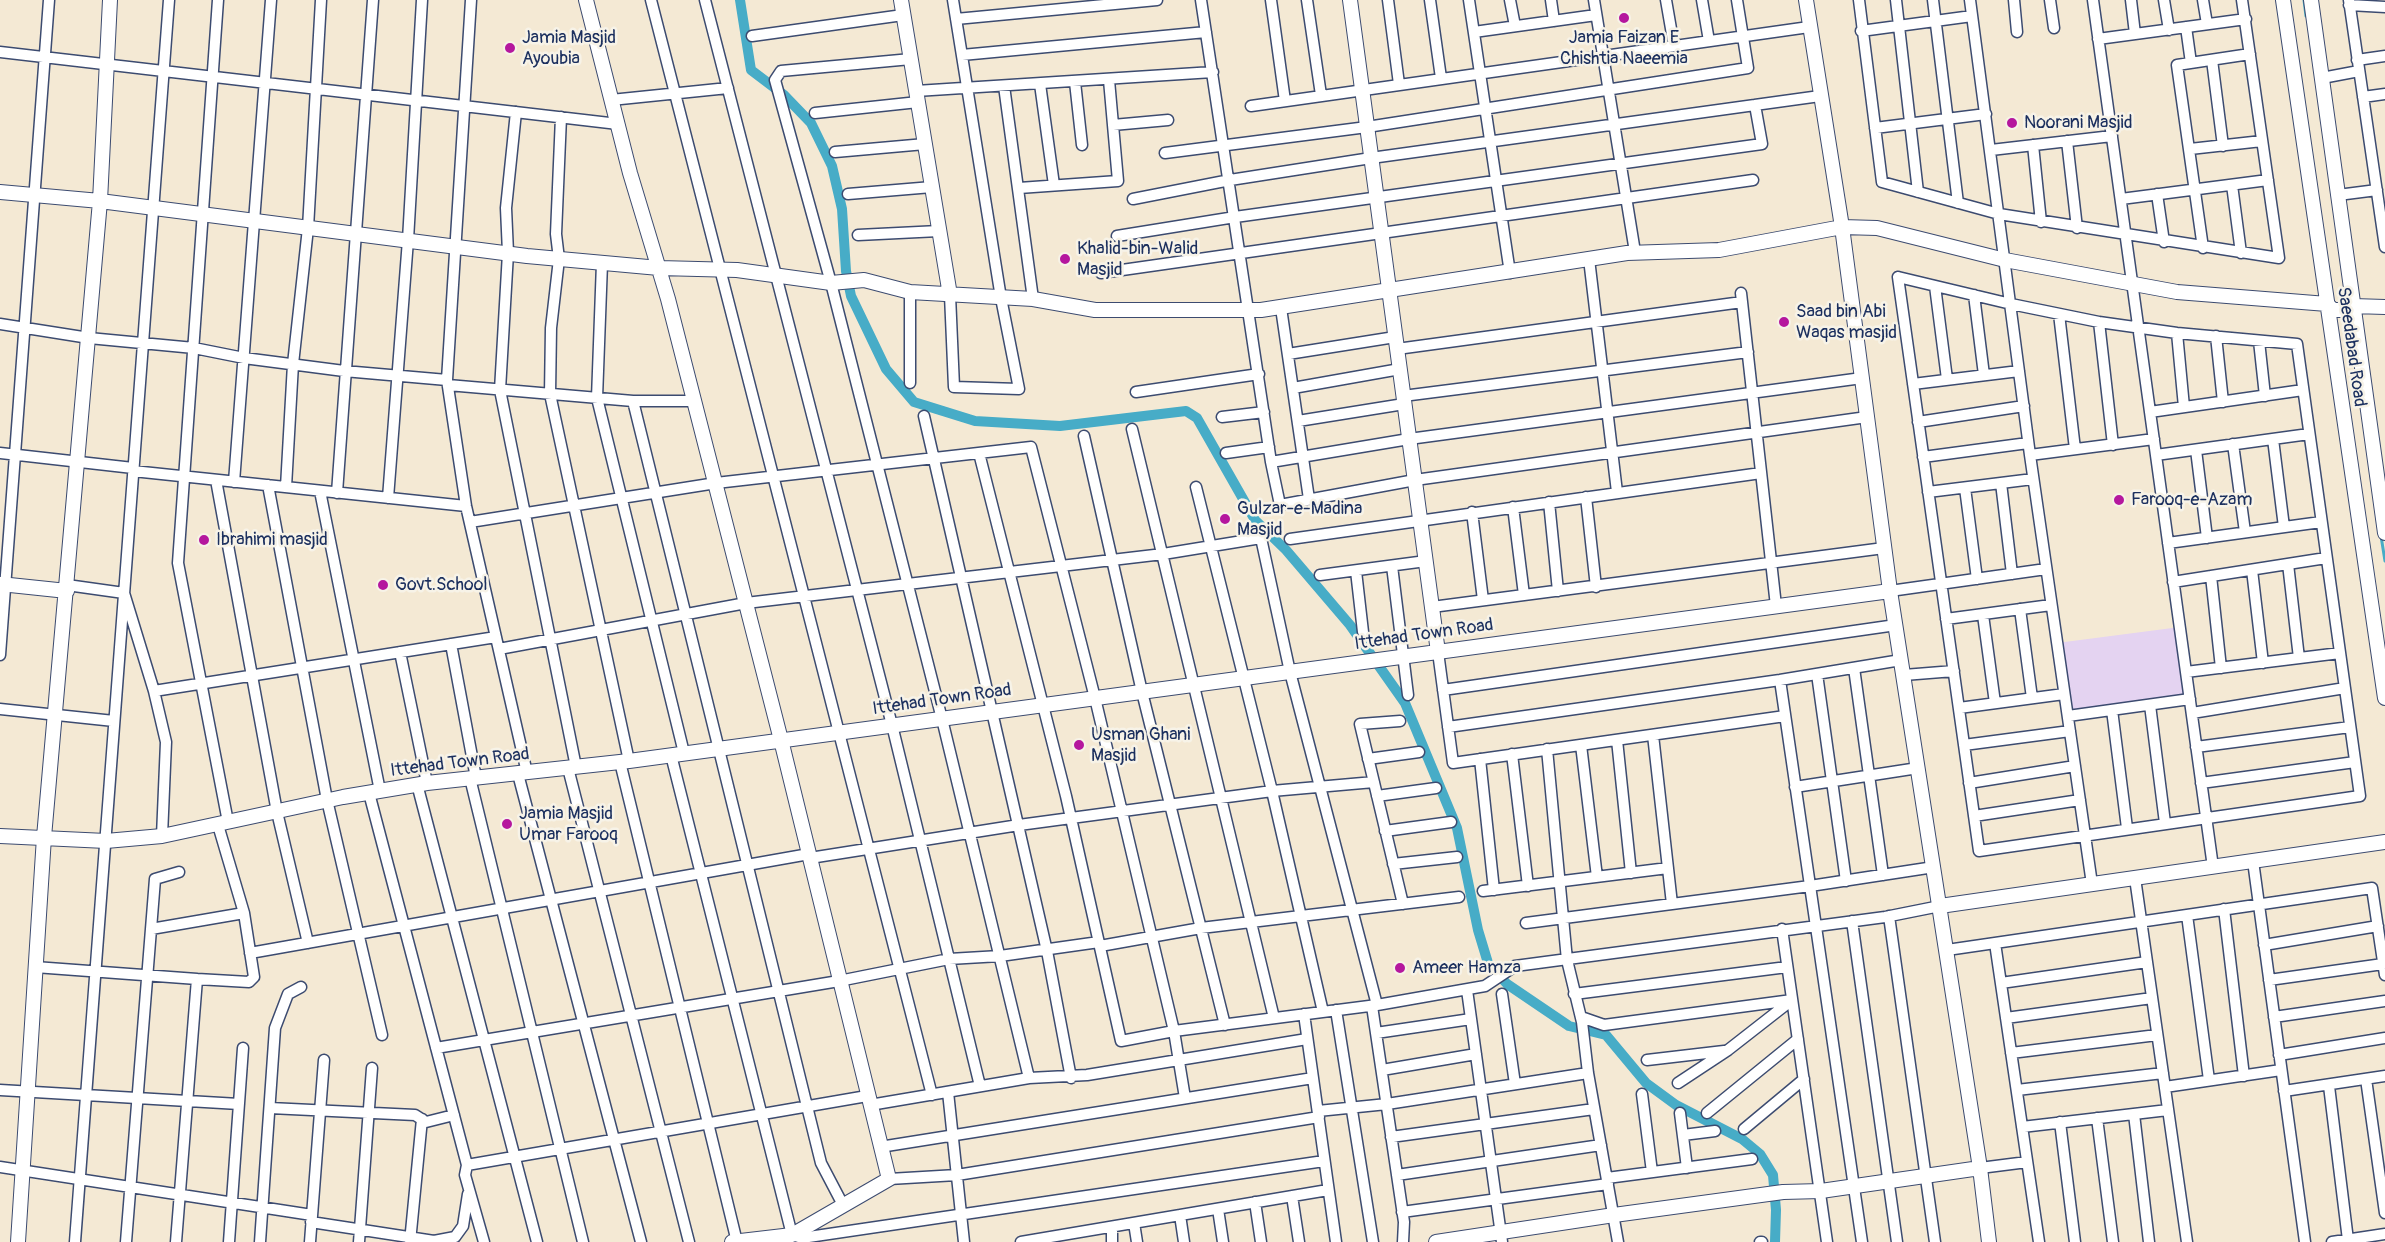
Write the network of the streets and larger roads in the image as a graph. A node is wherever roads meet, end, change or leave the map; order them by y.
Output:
1 (49, 0) edge
2 (110, 0) edge
3 (169, 0) edge
4 (218, 0) edge
5 (271, 0) edge
6 (321, 0) edge
7 (373, 0) edge
8 (422, 0) edge
9 (471, 0) edge
10 (586, 0) edge
11 (651, 0) edge
12 (705, 0) edge
13 (901, 0) edge
14 (953, 0) edge
15 (1157, 0) edge
16 (1201, 0) edge
17 (1271, 0) edge
18 (1307, 0) edge
19 (1350, 0) edge
20 (1388, 0) edge
21 (1430, 0) edge
22 (1469, 0) edge
23 (1510, 0) edge
24 (1551, 0) edge
25 (1594, 0) edge
26 (1666, 0) edge
27 (1702, 0) edge
28 (1737, 0) edge
29 (1806, 0) edge
30 (1858, 0) edge
31 (1896, 0) edge
32 (1933, 0) edge
33 (1970, 0) edge
34 (2014, 0) edge
35 (2050, 0) edge
36 (2093, 0) edge
37 (2131, 0) edge
38 (2164, 0) edge
39 (2203, 0) edge
40 (2242, 0) edge
41 (2283, 0) edge
42 (2311, 0) edge
43 (2349, 2) edge
44 (2385, 7) edge
45 (903, 15) junction
46 (1596, 15) junction
47 (1972, 16) junction
48 (956, 19) junction
49 (2246, 19) junction
50 (1554, 21) junction
51 (1935, 21) junction
52 (2207, 24) junction
53 (1515, 26) junction
54 (1898, 26) junction
55 (1809, 27) junction
56 (2186, 27) junction
57 (2054, 28) dead end
58 (2169, 30) junction
59 (1861, 31) junction
60 (1206, 32) junction
61 (1474, 32) junction
62 (2017, 32) dead end
63 (2135, 34) junction
64 (752, 36) dead end
65 (1743, 36) junction
66 (2098, 39) junction
67 (1709, 41) junction
68 (1674, 46) junction
69 (0, 52) edge
70 (2250, 54) junction
71 (962, 55) junction
72 (1603, 56) junction
73 (2385, 56) edge
74 (45, 58) junction
75 (911, 59) junction
76 (2212, 60) junction
77 (2357, 60) junction
78 (2191, 63) junction
79 (107, 65) junction
80 (2359, 71) junction
81 (164, 72) junction
82 (1213, 72) junction
83 (1480, 73) junction
84 (213, 77) junction
85 (1442, 78) junction
86 (2322, 78) junction
87 (1109, 80) junction
88 (1075, 82) junction
89 (266, 83) junction
90 (1040, 84) junction
91 (1399, 84) junction
92 (1004, 86) junction
93 (728, 88) junction
94 (967, 88) junction
95 (316, 89) junction
96 (1362, 89) junction
97 (1608, 90) junction
98 (675, 94) junction
99 (2385, 94) edge
100 (366, 95) junction
101 (1321, 95) junction
102 (1820, 96) junction
103 (917, 97) junction
104 (2363, 98) junction
105 (611, 100) junction
106 (1285, 100) junction
107 (416, 101) junction
108 (1755, 105) junction
109 (465, 106) junction
110 (1251, 106) dead end
111 (1486, 109) junction
112 (516, 112) junction
113 (815, 113) dead end
114 (1986, 114) junction
115 (561, 117) junction
116 (1948, 119) junction
117 (1168, 120) dead end
118 (1910, 123) junction
119 (618, 124) junction
120 (1113, 125) junction
121 (1614, 125) junction
122 (1367, 127) junction
123 (1875, 128) junction
124 (2112, 136) junction
125 (2067, 141) junction
126 (2262, 141) junction
127 (1491, 142) junction
128 (925, 144) junction
129 (1224, 144) junction
130 (1082, 145) dead end
131 (2033, 145) junction
132 (2223, 146) junction
133 (2190, 149) junction
134 (1990, 150) junction
135 (835, 152) dead end
136 (1164, 153) dead end
137 (1371, 158) junction
138 (1620, 164) junction
139 (1230, 180) junction
140 (1753, 180) dead end
141 (2268, 180) junction
142 (1496, 181) junction
143 (2232, 184) junction
144 (2379, 184) edge
145 (1054, 185) junction
146 (932, 187) junction
147 (1019, 188) junction
148 (2195, 189) junction
149 (0, 192) edge
150 (1918, 192) junction
151 (848, 194) dead end
152 (2157, 194) junction
153 (35, 195) junction
154 (2338, 195) junction
155 (1377, 197) junction
156 (1133, 199) dead end
157 (1626, 199) junction
158 (2121, 199) junction
159 (100, 201) junction
160 (1958, 203) junction
161 (153, 208) junction
162 (1999, 214) junction
163 (203, 215) junction
164 (1235, 216) junction
165 (1502, 216) junction
166 (255, 221) junction
167 (2041, 222) junction
168 (1842, 227) junction
169 (308, 228) junction
170 (2077, 228) junction
171 (939, 231) junction
172 (1382, 233) junction
173 (357, 234) junction
174 (858, 235) dead end
175 (1117, 236) dead end
176 (2126, 236) junction
177 (408, 240) junction
178 (2164, 242) junction
179 (457, 246) junction
180 (2385, 247) edge
181 (2203, 248) junction
182 (1635, 252) junction
183 (508, 253) junction
184 (2241, 253) junction
185 (1242, 255) junction
186 (559, 259) junction
187 (1589, 259) junction
188 (2005, 260) junction
189 (602, 263) junction
190 (659, 268) junction
191 (721, 270) junction
192 (1101, 273) dead end
193 (1510, 273) junction
194 (777, 276) junction
195 (838, 283) junction
196 (2132, 284) junction
197 (1935, 286) junction
198 (1389, 288) junction
199 (910, 292) junction
200 (950, 295) junction
201 (1974, 295) junction
202 (1001, 298) junction
203 (1033, 299) junction
204 (2011, 304) junction
205 (2327, 304) junction
206 (2353, 306) junction
207 (2385, 307) edge
208 (1281, 308) junction
209 (1250, 310) junction
210 (2059, 314) junction
211 (1596, 322) junction
212 (2099, 322) junction
213 (0, 324) edge
214 (25, 327) junction
215 (2138, 328) junction
216 (2177, 333) junction
217 (2216, 336) junction
218 (89, 338) junction
219 (2259, 340) junction
220 (145, 343) junction
221 (1396, 343) junction
222 (194, 348) junction
223 (1748, 352) junction
224 (1288, 354) junction
225 (244, 358) junction
226 (293, 364) junction
227 (1400, 369) junction
228 (344, 371) junction
229 (1602, 371) junction
230 (2019, 371) junction
231 (1259, 375) junction
232 (1984, 375) junction
233 (395, 376) junction
234 (1862, 378) junction
235 (1947, 380) junction
236 (448, 383) junction
237 (910, 383) dead end
238 (1913, 384) junction
239 (1293, 388) junction
240 (500, 390) junction
241 (2303, 390) junction
242 (1136, 392) dead end
243 (1752, 393) junction
244 (550, 394) junction
245 (2265, 396) junction
246 (597, 398) junction
247 (1404, 400) junction
248 (633, 401) junction
249 (695, 401) junction
250 (2223, 402) junction
251 (2024, 406) junction
252 (2184, 407) junction
253 (1264, 412) junction
254 (1607, 412) junction
255 (2150, 412) junction
256 (924, 416) dead end
257 (1222, 417) dead end
258 (1867, 417) junction
259 (1298, 422) junction
260 (1918, 422) junction
261 (1132, 429) dead end
262 (1757, 432) junction
263 (2309, 434) junction
264 (1084, 436) dead end
265 (1409, 439) junction
266 (2273, 439) junction
267 (2154, 440) junction
268 (2028, 443) junction
269 (2233, 444) junction
270 (2113, 445) junction
271 (1269, 447) junction
272 (2075, 449) junction
273 (2196, 450) junction
274 (0, 453) edge
275 (979, 453) junction
276 (1226, 453) dead end
277 (1612, 453) junction
278 (15, 455) junction
279 (2030, 455) junction
280 (2156, 455) junction
281 (1303, 457) junction
282 (1923, 457) junction
283 (934, 458) junction
284 (78, 462) junction
285 (1271, 462) junction
286 (877, 464) junction
287 (133, 469) junction
288 (826, 470) junction
289 (1761, 473) junction
290 (775, 476) junction
291 (184, 477) junction
292 (2033, 479) junction
293 (216, 480) junction
294 (1415, 480) junction
295 (234, 482) junction
296 (716, 483) junction
297 (2001, 483) junction
298 (268, 485) junction
299 (286, 487) junction
300 (1196, 487) dead end
301 (1965, 488) junction
302 (320, 491) junction
303 (656, 492) junction
304 (1617, 492) junction
305 (1928, 492) junction
306 (337, 493) junction
307 (1586, 497) junction
308 (387, 498) junction
309 (622, 498) junction
310 (1309, 499) junction
311 (1549, 502) junction
312 (573, 505) junction
313 (466, 506) junction
314 (1513, 507) junction
315 (1472, 512) junction
316 (525, 513) junction
317 (2384, 518) edge
318 (1420, 519) junction
319 (470, 522) junction
320 (2322, 522) junction
321 (2284, 527) junction
322 (2245, 532) junction
323 (2385, 533) edge
324 (2207, 538) junction
325 (1290, 539) dead end
326 (2168, 543) junction
327 (1210, 546) junction
328 (1884, 548) junction
329 (1163, 554) junction
330 (2326, 558) junction
331 (1112, 560) junction
332 (1426, 561) junction
333 (1772, 563) junction
334 (2288, 564) junction
335 (1061, 566) junction
336 (1392, 566) junction
337 (2046, 569) junction
338 (1356, 570) junction
339 (2252, 570) junction
340 (1009, 572) junction
341 (2012, 574) junction
342 (1320, 575) dead end
343 (2211, 576) junction
344 (962, 578) junction
345 (1977, 579) junction
346 (2174, 582) junction
347 (3, 584) edge
348 (908, 584) junction
349 (1941, 584) junction
350 (1596, 587) junction
351 (67, 588) junction
352 (857, 590) junction
353 (1558, 591) junction
354 (1890, 591) junction
355 (124, 593) junction
356 (1524, 595) junction
357 (806, 596) junction
358 (1483, 600) junction
359 (746, 603) junction
360 (2051, 605) junction
361 (1776, 606) junction
362 (1432, 607) junction
363 (2020, 609) junction
364 (686, 615) junction
365 (1983, 615) junction
366 (1946, 619) junction
367 (652, 621) junction
368 (1896, 625) junction
369 (602, 630) junction
370 (1363, 632) dead end
371 (496, 637) junction
372 (551, 640) junction
373 (451, 644) junction
374 (499, 649) junction
375 (400, 652) junction
376 (1438, 652) junction
377 (2340, 652) junction
378 (0, 654) edge
379 (1399, 657) junction
380 (2299, 658) junction
381 (352, 660) junction
382 (1901, 660) junction
383 (2263, 663) junction
384 (302, 668) junction
385 (1854, 668) junction
386 (2221, 668) junction
387 (1954, 671) junction
388 (1290, 672) junction
389 (2186, 672) junction
390 (1817, 674) junction
391 (251, 675) junction
392 (1904, 675) junction
393 (1245, 678) junction
394 (1780, 680) junction
395 (202, 683) junction
396 (1195, 685) junction
397 (2344, 688) junction
398 (1443, 690) junction
399 (154, 691) junction
400 (1142, 692) junction
401 (2064, 694) junction
402 (1408, 695) dead end
403 (1095, 698) junction
404 (2032, 698) junction
405 (2385, 698) edge
406 (2190, 699) junction
407 (1995, 703) junction
408 (1042, 705) junction
409 (2150, 705) junction
410 (1959, 708) junction
411 (0, 709) edge
412 (2112, 710) junction
413 (993, 712) junction
414 (2192, 713) junction
415 (55, 714) junction
416 (1785, 716) junction
417 (2068, 716) junction
418 (942, 719) junction
419 (114, 721) junction
420 (1400, 721) dead end
421 (892, 725) junction
422 (1448, 727) junction
423 (2350, 727) junction
424 (2070, 730) junction
425 (841, 732) junction
426 (1653, 735) junction
427 (781, 740) junction
428 (1617, 740) junction
429 (1581, 745) junction
430 (1964, 745) junction
431 (2196, 747) junction
432 (719, 749) junction
433 (1547, 750) junction
434 (1419, 752) dead end
435 (677, 754) junction
436 (1512, 754) junction
437 (1368, 759) junction
438 (1480, 759) junction
439 (625, 761) junction
440 (2355, 762) junction
441 (2075, 766) junction
442 (572, 768) junction
443 (1918, 768) junction
444 (522, 773) junction
445 (1869, 776) junction
446 (473, 778) junction
447 (1374, 782) junction
448 (1832, 782) junction
449 (422, 783) junction
450 (1969, 783) junction
451 (2201, 783) junction
452 (1320, 786) junction
453 (1796, 787) junction
454 (1436, 788) dead end
455 (1272, 791) junction
456 (374, 792) junction
457 (1377, 796) junction
458 (1222, 797) junction
459 (327, 800) junction
460 (2080, 800) junction
461 (1170, 806) junction
462 (277, 812) junction
463 (1122, 813) junction
464 (1974, 816) junction
465 (2206, 817) junction
466 (1071, 818) junction
467 (1451, 822) dead end
468 (2164, 823) junction
469 (223, 824) junction
470 (1019, 825) junction
471 (2127, 828) junction
472 (1386, 831) junction
473 (970, 832) junction
474 (2085, 834) junction
475 (0, 836) edge
476 (162, 836) junction
477 (44, 837) junction
478 (920, 840) junction
479 (106, 841) junction
480 (2385, 842) edge
481 (870, 849) junction
482 (809, 856) junction
483 (1457, 856) dead end
484 (2253, 861) junction
485 (1394, 864) junction
486 (748, 865) junction
487 (1934, 867) junction
488 (2213, 867) junction
489 (1668, 868) junction
490 (179, 872) dead end
491 (1631, 873) junction
492 (699, 874) junction
493 (1883, 875) junction
494 (1596, 877) junction
495 (2135, 878) junction
496 (1846, 880) junction
497 (650, 882) junction
498 (1560, 882) junction
499 (2092, 884) junction
500 (1528, 886) junction
501 (1810, 886) junction
502 (600, 891) junction
503 (1459, 897) dead end
504 (551, 900) junction
505 (1403, 904) junction
506 (1672, 904) junction
507 (2259, 904) junction
508 (1940, 906) junction
509 (501, 909) junction
510 (2224, 909) junction
511 (1352, 910) junction
512 (244, 913) junction
513 (2187, 915) junction
514 (1302, 916) junction
515 (1889, 916) junction
516 (452, 917) junction
517 (1563, 918) junction
518 (1852, 921) junction
519 (2141, 922) junction
520 (1252, 923) junction
521 (1526, 923) dead end
522 (1816, 925) junction
523 (403, 926) junction
524 (2378, 926) junction
525 (1201, 928) junction
526 (151, 929) junction
527 (1782, 929) junction
528 (357, 934) junction
529 (1151, 936) junction
530 (308, 943) junction
531 (1995, 943) junction
532 (1099, 944) junction
533 (2264, 945) junction
534 (1947, 950) junction
535 (1047, 951) junction
536 (250, 953) junction
537 (1000, 956) junction
538 (949, 959) junction
539 (1568, 960) junction
540 (2147, 962) junction
541 (35, 967) junction
542 (1787, 967) junction
543 (900, 970) junction
544 (2384, 970) edge
545 (96, 972) junction
546 (148, 976) junction
547 (197, 979) junction
548 (2269, 980) junction
549 (839, 981) junction
550 (2001, 983) junction
551 (301, 987) dead end
552 (1467, 990) junction
553 (779, 991) junction
554 (1502, 994) dead end
555 (1574, 994) junction
556 (2152, 998) junction
557 (730, 999) junction
558 (1792, 1000) junction
559 (2385, 1001) edge
560 (1375, 1006) junction
561 (679, 1008) junction
562 (1336, 1010) junction
563 (1323, 1012) junction
564 (1304, 1014) junction
565 (632, 1016) junction
566 (2274, 1017) junction
567 (1274, 1018) junction
568 (2006, 1018) junction
569 (1471, 1019) junction
570 (1582, 1020) junction
571 (583, 1023) junction
572 (1225, 1025) junction
573 (1174, 1031) junction
574 (532, 1032) junction
575 (1376, 1033) junction
576 (382, 1035) dead end
577 (2157, 1035) junction
578 (1307, 1038) junction
579 (2385, 1038) edge
580 (1798, 1039) junction
581 (484, 1040) junction
582 (243, 1048) dead end
583 (436, 1048) junction
584 (1728, 1050) junction
585 (2012, 1053) junction
586 (1476, 1054) junction
587 (2278, 1055) junction
588 (324, 1060) dead end
589 (1179, 1060) junction
590 (1647, 1060) dead end
591 (1587, 1067) junction
592 (372, 1068) dead end
593 (1382, 1070) junction
594 (2281, 1070) junction
595 (2163, 1073) junction
596 (2244, 1076) junction
597 (2385, 1076) edge
598 (1029, 1078) junction
599 (1071, 1078) junction
600 (1313, 1078) junction
601 (1804, 1079) junction
602 (2366, 1079) junction
603 (2209, 1080) junction
604 (1678, 1083) dead end
605 (1515, 1084) junction
606 (980, 1086) junction
607 (2329, 1086) junction
608 (2165, 1087) junction
609 (1481, 1089) junction
610 (0, 1090) edge
611 (2017, 1090) junction
612 (2284, 1091) junction
613 (26, 1092) junction
614 (948, 1092) junction
615 (1642, 1094) dead end
616 (87, 1095) junction
617 (932, 1095) junction
618 (137, 1098) junction
619 (1185, 1098) junction
620 (187, 1101) junction
621 (868, 1101) junction
622 (239, 1104) junction
623 (1387, 1104) junction
624 (807, 1107) junction
625 (270, 1108) junction
626 (1352, 1108) junction
627 (1594, 1109) junction
628 (2168, 1110) junction
629 (320, 1111) junction
630 (368, 1113) junction
631 (1680, 1113) dead end
632 (1707, 1113) dead end
633 (760, 1114) junction
634 (1319, 1114) junction
635 (2134, 1114) junction
636 (454, 1115) junction
637 (2097, 1118) junction
638 (422, 1119) junction
639 (2060, 1122) junction
640 (708, 1124) junction
641 (1485, 1124) junction
642 (2022, 1127) junction
643 (1744, 1129) dead end
644 (661, 1131) junction
645 (1715, 1131) dead end
646 (952, 1134) junction
647 (1683, 1135) junction
648 (1391, 1137) junction
649 (614, 1140) junction
650 (1601, 1145) junction
651 (880, 1147) junction
652 (561, 1149) junction
653 (515, 1156) junction
654 (1752, 1159) dead end
655 (1324, 1161) junction
656 (1491, 1161) junction
657 (2027, 1162) junction
658 (467, 1165) junction
659 (0, 1167) edge
660 (1980, 1167) junction
661 (1687, 1168) junction
662 (22, 1170) junction
663 (1652, 1172) junction
664 (957, 1175) junction
665 (1397, 1175) junction
666 (1928, 1175) junction
667 (80, 1179) junction
668 (889, 1179) junction
669 (1607, 1181) junction
670 (1889, 1181) junction
671 (1854, 1186) junction
672 (130, 1187) junction
673 (468, 1188) junction
674 (1328, 1190) junction
675 (1821, 1191) junction
676 (180, 1194) junction
677 (1292, 1196) junction
678 (1496, 1199) junction
679 (232, 1202) junction
680 (1255, 1202) junction
681 (843, 1205) junction
682 (262, 1207) junction
683 (1218, 1209) junction
684 (1402, 1212) junction
685 (2385, 1213) edge
686 (961, 1215) junction
687 (1180, 1215) junction
688 (1614, 1215) junction
689 (311, 1219) junction
690 (1134, 1223) junction
691 (1112, 1227) junction
692 (360, 1230) junction
693 (2385, 1234) edge
694 (1075, 1237) edge
695 (1501, 1237) edge
696 (784, 1238) edge
697 (410, 1239) edge
698 (2348, 1240) junction
699 (735, 1241) edge
700 (1038, 1241) edge
701 (18, 1242) edge
702 (75, 1242) edge
703 (126, 1242) edge
704 (176, 1242) edge
705 (229, 1242) edge
706 (260, 1242) edge
707 (309, 1242) edge
708 (359, 1242) edge
709 (483, 1242) edge
710 (537, 1242) edge
711 (583, 1242) edge
712 (641, 1242) edge
713 (689, 1242) edge
714 (964, 1242) edge
715 (1021, 1242) edge
716 (1112, 1242) edge
717 (1137, 1242) edge
718 (1184, 1242) edge
719 (1223, 1242) edge
720 (1261, 1242) edge
721 (1299, 1242) edge
722 (1336, 1242) edge
723 (1373, 1242) edge
724 (1403, 1242) edge
725 (1436, 1242) edge
726 (1618, 1242) edge
727 (1827, 1242) edge
728 (1862, 1242) edge
729 (1897, 1242) edge
730 (1935, 1242) edge
731 (1989, 1242) edge
732 (2039, 1242) edge
733 (2075, 1242) edge
734 (2113, 1242) edge
735 (2149, 1242) edge
736 (2187, 1242) edge
737 (2305, 1242) edge
738 (2332, 1242) edge

1 - 74 street
2 - 79 street
3 - 81 street
4 - 84 street
5 - 89 street
6 - 95 street
7 - 100 street
8 - 107 street
9 - 109 street
10 - 105 street
11 - 98 street
12 - 93 street
13 - 45 street
14 - 48 street
15 - 48 street
16 - 60 street
17 - 106 street
18 - 101 street
19 - 96 street
20 - 91 street
21 - 85 street
22 - 61 street
23 - 53 street
24 - 50 street
25 - 46 street
26 - 68 street
27 - 67 street
28 - 65 street
29 - 55 street
30 - 59 street
31 - 54 street
32 - 51 street
33 - 47 street
34 - 62 street
35 - 57 street
36 - 66 street
37 - 63 street
38 - 58 street
39 - 52 street
40 - 49 street
41 - 205 street, Saeedabad Road
42 - 86 street, Saeedabad Road
43 - 44 street
43 - 77 street
45 - 64 street
45 - 75 street
46 - 50 street
46 - 72 street
47 - 51 street
47 - 114 street
48 - 71 street
49 - 52 street
49 - 70 street
50 - 53 street
51 - 54 street
51 - 116 street
52 - 56 street
53 - 61 street
54 - 59 street
54 - 118 street
55 - 65 street
55 - 102 street
56 - 58 street
56 - 78 street
58 - 63 street
59 - 123 street
60 - 71 street
60 - 82 street
61 - 83 street
63 - 66 street
65 - 67 street
65 - 97 street
66 - 124 street
67 - 68 street
68 - 72 street
69 - 74 street
70 - 76 street
70 - 126 street
71 - 94 street
72 - 83 street
72 - 97 street
73 - 77 street
74 - 79 street
74 - 153 street
75 - 103 street
75 - 195 street
76 - 78 street
76 - 132 street
77 - 80 street
78 - 133 street
79 - 81 street
79 - 159 street
80 - 86 street
80 - 104 street
81 - 84 street
81 - 161 street
82 - 87 street
82 - 129 street
83 - 85 street
83 - 111 street
84 - 89 street
84 - 163 street
85 - 91 street
86 - 154 street, Saeedabad Road
87 - 88 street
87 - 120 street
88 - 90 street
88 - 130 street
89 - 95 street
89 - 166 street
90 - 92 street
90 - 145 street
91 - 96 street
92 - 94 street
92 - 147 street
93 - 98 street
93 - 194 street
94 - 103 street
94 - 202 street
95 - 100 street
95 - 169 street
96 - 101 street
96 - 122 street
97 - 111 street
97 - 121 street
98 - 105 street
98 - 191 street
99 - 104 street
100 - 107 street
100 - 173 street
101 - 106 street
102 - 108 street
102 - 168 street
103 - 113 street
103 - 128 street
104 - 144 street
105 - 119 street
106 - 110 street
107 - 109 street
107 - 177 street
108 - 121 street
108 - 138 street
109 - 112 street
109 - 179 street
111 - 122 street
111 - 127 street
112 - 115 street
112 - 183 street
114 - 116 street
114 - 134 street
115 - 119 street
115 - 186 street
116 - 118 street
116 - 160 street
117 - 120 street
118 - 123 street
118 - 150 street
119 - 190 street
120 - 145 street
121 - 127 street
121 - 138 street
122 - 129 street
122 - 137 street
123 - 150 street
124 - 125 street
124 - 158 street
125 - 131 street
125 - 170 street
126 - 132 street
126 - 141 street
127 - 137 street
127 - 142 street
128 - 135 street
128 - 146 street
129 - 136 street
129 - 139 street
131 - 134 street
131 - 167 street
132 - 133 street
133 - 148 street
134 - 162 street
137 - 139 street
137 - 155 street
138 - 142 street
138 - 157 street
139 - 156 street
139 - 164 street
140 - 157 street
141 - 143 street
141 - 184 street
142 - 155 street
142 - 165 street
143 - 148 street
143 - 184 street
144 - 154 street
144 - 180 street
145 - 147 street
146 - 151 street
146 - 171 street
147 - 203 street
148 - 152 street
148 - 181 street
149 - 153 street
150 - 160 street
152 - 158 street
152 - 178 street
153 - 159 street
153 - 214 street
154 - 206 street, Saeedabad Road
155 - 164 street
155 - 172 street
157 - 165 street
157 - 182 street
158 - 176 street
159 - 161 street
159 - 218 street
160 - 162 street
161 - 163 street
161 - 220 street
162 - 167 street
162 - 188 street
163 - 166 street
163 - 222 street
164 - 175 street
164 - 185 street
165 - 172 street
165 - 193 street
166 - 169 street
166 - 225 street
167 - 170 street
168 - 182 street
168 - 188 street
168 - 234 street
169 - 173 street
169 - 226 street
170 - 176 street
171 - 174 street
171 - 200 street
172 - 185 street
172 - 198 street
173 - 177 street
173 - 228 street
176 - 178 street
176 - 196 street
177 - 179 street
177 - 233 street
178 - 181 street
179 - 183 street
179 - 236 street
181 - 184 street
182 - 187 street
183 - 186 street
183 - 240 street
185 - 192 street
185 - 209 street
186 - 189 street
186 - 244 street
187 - 193 street
187 - 211 street
188 - 196 street
188 - 204 street
189 - 190 street
189 - 246 street
190 - 191 street
190 - 249 street
191 - 194 street
191 - 290 street
193 - 198 street
194 - 195 street
194 - 288 street
195 - 199 street
195 - 286 street
196 - 205 street
196 - 215 street
197 - 201 street
197 - 235 street
197 - 238 street
198 - 208 street
198 - 221 street
199 - 200 street
199 - 237 street
200 - 202 street
200 - 202 street
201 - 204 street
201 - 232 street
202 - 203 street
203 - 209 street
204 - 210 street
204 - 230 street
205 - 206 street
205 - 405 street, Saeedabad Road
206 - 207 street
206 - 317 street, Saeedabad Road
208 - 209 street
208 - 224 street
209 - 231 street
210 - 212 street
210 - 272 street
211 - 221 street
211 - 223 street
211 - 229 street
212 - 215 street
212 - 270 street
213 - 214 street
214 - 218 street
214 - 278 street
215 - 216 street
215 - 255 street
216 - 217 street
216 - 252 street
217 - 219 street
217 - 250 street
218 - 220 street
218 - 284 street
219 - 241 street
219 - 245 street
220 - 222 street
220 - 287 street
221 - 224 street
221 - 227 street
222 - 225 street
222 - 291 street
223 - 229 street
223 - 243 street
224 - 239 street
225 - 226 street
225 - 295 street
226 - 228 street
226 - 299 street
227 - 239 street
227 - 247 street
228 - 233 street
228 - 306 street
229 - 247 street
229 - 254 street
230 - 232 street
230 - 251 street
231 - 242 street
231 - 253 street
232 - 235 street
233 - 236 street
233 - 308 street
234 - 243 street
234 - 258 street
235 - 238 street
236 - 240 street
236 - 313 street
238 - 260 street
239 - 259 street
240 - 244 street
240 - 316 street
241 - 245 street
241 - 263 street
243 - 254 street
243 - 262 street
244 - 246 street
244 - 312 street
245 - 250 street
246 - 248 street
246 - 309 street
247 - 259 street
247 - 265 street
248 - 249 street
248 - 303 street
249 - 296 street
250 - 252 street
251 - 260 street
251 - 268 street
252 - 255 street
253 - 257 street
253 - 271 street
254 - 265 street
254 - 277 street
255 - 267 street
256 - 283 street
258 - 262 street
258 - 328 street
259 - 281 street
260 - 282 street
261 - 329 street
262 - 277 street
262 - 289 street
263 - 266 street
263 - 320 street
264 - 331 street
265 - 281 street
265 - 294 street
266 - 269 street
266 - 321 street
267 - 270 street
267 - 280 street
268 - 279 street
268 - 282 street
269 - 273 street
269 - 322 street
270 - 272 street
271 - 276 street
271 - 285 street
272 - 279 street
273 - 280 street
273 - 324 street
274 - 278 street
275 - 283 street
275 - 335 street
275 - 340 street
277 - 294 street
277 - 304 street
278 - 284 street
278 - 347 street
279 - 292 street
280 - 326 street
281 - 285 street
281 - 310 street
282 - 305 street
283 - 286 street
283 - 344 street
284 - 287 street
284 - 351 street
285 - 310 street
286 - 288 street
286 - 348 street
287 - 291 street
287 - 355 street
288 - 290 street
288 - 352 street
289 - 304 street
289 - 333 street
290 - 296 street
290 - 357 street
291 - 293 street
291 - 395 street
292 - 297 street
292 - 337 street
293 - 295 street
293 - 391 street
294 - 310 street
294 - 318 street
295 - 298 street
296 - 303 street
296 - 359 street
297 - 301 street
297 - 341 street
298 - 299 street
298 - 384 street
299 - 302 street
300 - 327 street
301 - 305 street
301 - 345 street
302 - 306 street
302 - 381 street
303 - 309 street
303 - 364 street
304 - 307 street
305 - 349 street
306 - 308 street
307 - 311 street
307 - 350 street
308 - 313 street
309 - 312 street
309 - 367 street
311 - 314 street
311 - 353 street
312 - 316 street
312 - 369 street
313 - 319 street
314 - 315 street
314 - 356 street
315 - 318 street
315 - 358 street
316 - 319 street
316 - 372 street
317 - 323 street, Saeedabad Road
318 - 325 street
318 - 332 street
319 - 371 street
320 - 321 street
320 - 330 street
321 - 322 street
322 - 324 street
324 - 326 street
326 - 346 street
327 - 329 street
327 - 388 street
327 - 393 street
328 - 333 street
328 - 354 street
329 - 331 street
329 - 396 street
330 - 334 street
330 - 377 street
331 - 335 street
331 - 400 street
332 - 336 street
332 - 362 street
333 - 350 street
333 - 361 street
334 - 339 street
334 - 380 street
335 - 340 street
335 - 403 street
336 - 338 street
336 - 379 street
337 - 341 street
337 - 360 street
338 - 342 street
338 - 370 street
339 - 343 street
339 - 383 street
340 - 344 street
340 - 408 street
341 - 345 street
343 - 346 street
343 - 386 street
344 - 348 street
344 - 413 street
345 - 349 street
346 - 389 street
347 - 351 street
347 - 378 street
348 - 352 street
348 - 418 street
349 - 354 street
349 - 366 street
350 - 353 street
351 - 355 street
351 - 415 street
352 - 357 street
352 - 421 street
353 - 356 street
354 - 361 street, Ittehad Town Road
354 - 368 street
355 - 399 street
355 - 419 street
356 - 358 street
357 - 359 street
357 - 425 street
358 - 362 street
359 - 364 street
359 - 427 street
360 - 363 street
360 - 401 street
361 - 376 street, Ittehad Town Road
362 - 376 street
363 - 365 street
363 - 404 street
364 - 367 street
364 - 432 street
365 - 366 street
365 - 407 street
366 - 387 street
367 - 369 street
367 - 435 street
368 - 382 street
368 - 398 street
369 - 372 street
369 - 439 street
371 - 373 street
371 - 374 street
372 - 374 street
372 - 442 street
373 - 375 street
373 - 446 street
374 - 444 street
375 - 381 street
375 - 449 street
376 - 379 street, Ittehad Town Road
376 - 398 street
377 - 380 street
377 - 397 street
379 - 388 street, Ittehad Town Road
379 - 402 street
380 - 383 street
381 - 384 street
381 - 456 street
382 - 385 street
382 - 392 street
383 - 386 street
384 - 391 street
384 - 459 street
385 - 390 street
385 - 445 street
386 - 389 street
387 - 392 street
387 - 410 street
388 - 393 street, Ittehad Town Road
388 - 452 street
389 - 406 street
390 - 394 street
390 - 448 street
391 - 395 street
391 - 462 street
392 - 443 street
393 - 396 street, Ittehad Town Road
393 - 455 street
394 - 416 street
394 - 422 street
395 - 399 street
395 - 469 street
396 - 400 street, Ittehad Town Road
396 - 458 street
397 - 414 street
397 - 423 street
398 - 422 street
399 - 476 street
400 - 403 street, Ittehad Town Road
400 - 461 street
401 - 404 street
401 - 417 street
403 - 408 street, Ittehad Town Road
403 - 463 street
404 - 407 street
406 - 409 street
406 - 414 street
407 - 410 street
408 - 413 street, Ittehad Town Road
408 - 466 street
409 - 412 street
409 - 468 street
410 - 430 street
411 - 415 street
412 - 417 street
412 - 471 street
413 - 418 street, Ittehad Town Road
413 - 470 street
414 - 431 street
415 - 419 street
415 - 477 street
416 - 426 street
416 - 453 street
417 - 424 street
418 - 421 street, Ittehad Town Road
418 - 473 street
419 - 479 street
420 - 437 street
421 - 425 street, Ittehad Town Road
421 - 478 street
422 - 438 street
423 - 431 street
423 - 440 street
424 - 430 street
424 - 441 street
425 - 427 street, Ittehad Town Road
425 - 481 street
426 - 428 street
426 - 489 street
427 - 432 street, Ittehad Town Road
427 - 482 street
428 - 429 street
428 - 491 street
429 - 433 street
429 - 494 street
430 - 450 street
431 - 451 street
432 - 435 street, Ittehad Town Road
432 - 486 street
433 - 436 street
433 - 498 street
434 - 437 street
435 - 439 street, Ittehad Town Road
435 - 492 street
436 - 438 street
436 - 500 street
437 - 447 street
438 - 500 street
439 - 442 street, Ittehad Town Road
439 - 497 street
440 - 451 street
440 - 465 street
441 - 450 street
441 - 460 street
442 - 444 street, Ittehad Town Road
442 - 502 street
443 - 445 street
443 - 487 street
444 - 446 street, Ittehad Town Road
444 - 504 street
445 - 448 street
445 - 493 street
446 - 449 street, Ittehad Town Road
446 - 509 street
447 - 452 street
447 - 457 street
448 - 453 street
448 - 496 street
449 - 456 street, Ittehad Town Road
449 - 516 street
450 - 464 street
451 - 465 street
452 - 455 street
452 - 511 street
453 - 501 street
454 - 457 street
455 - 458 street
455 - 514 street
456 - 459 street, Ittehad Town Road
456 - 523 street
457 - 472 street
458 - 461 street
458 - 520 street
459 - 462 street, Ittehad Town Road
459 - 528 street
460 - 464 street
460 - 474 street
461 - 463 street
461 - 525 street
462 - 469 street, Ittehad Town Road
462 - 530 street
463 - 466 street
463 - 529 street
464 - 474 street
465 - 468 street
465 - 488 street
466 - 470 street
466 - 532 street
467 - 472 street
468 - 471 street
469 - 476 street, Ittehad Town Road
469 - 512 street
470 - 473 street
470 - 535 street
471 - 474 street
472 - 485 street
473 - 478 street
473 - 537 street
474 - 499 street
475 - 477 street, Ittehad Town Road
476 - 479 street, Ittehad Town Road
477 - 479 street, Ittehad Town Road
477 - 541 street
478 - 481 street
478 - 538 street
479 - 545 street
480 - 484 street
481 - 482 street
481 - 543 street
482 - 486 street
482 - 549 street
483 - 485 street
484 - 488 street
484 - 507 street
485 - 505 street
486 - 492 street
486 - 553 street
487 - 493 street
487 - 508 street
488 - 495 street
489 - 491 street
489 - 506 street
490 - 526 street
491 - 494 street
492 - 497 street
492 - 557 street
493 - 496 street
494 - 498 street
495 - 499 street
495 - 519 street
496 - 501 street
497 - 502 street
497 - 561 street
498 - 500 street
498 - 517 street
499 - 508 street
501 - 506 street
501 - 522 street
502 - 504 street
502 - 565 street
503 - 505 street
504 - 509 street
504 - 571 street
505 - 511 street
506 - 517 street
507 - 510 street
507 - 524 street
507 - 533 street
508 - 515 street
508 - 534 street
509 - 516 street
509 - 574 street
510 - 513 street
510 - 596 street
511 - 514 street
511 - 560 street
512 - 526 street
512 - 536 street
513 - 519 street
513 - 603 street
514 - 520 street
514 - 563 street
515 - 518 street
515 - 666 street
516 - 523 street
516 - 581 street
517 - 521 street
517 - 539 street
518 - 522 street
518 - 670 street
519 - 531 street
519 - 540 street
520 - 525 street
520 - 567 street
522 - 527 street
522 - 671 street
523 - 528 street
523 - 583 street
524 - 533 street
524 - 544 street
525 - 529 street
525 - 572 street
526 - 546 street
527 - 539 street
527 - 542 street
528 - 530 street
528 - 576 street
529 - 532 street
529 - 573 street
530 - 536 street
531 - 534 street
531 - 550 street
532 - 535 street
532 - 573 street
533 - 548 street
534 - 660 street
535 - 537 street
535 - 599 street
536 - 547 street
537 - 538 street
537 - 598 street
538 - 543 street
538 - 606 street
539 - 552 street
539 - 555 street
540 - 550 street
540 - 556 street
541 - 545 street
541 - 613 street
542 - 555 street
542 - 558 street
543 - 549 street
543 - 617 street
544 - 548 street
545 - 546 street
545 - 616 street
546 - 547 street
546 - 618 street
547 - 620 street
548 - 566 street
549 - 553 street
549 - 621 street
550 - 568 street
551 - 625 street
552 - 560 street
552 - 569 street
553 - 557 street
553 - 624 street
554 - 605 street
555 - 570 street
556 - 568 street
556 - 577 street
557 - 561 street
557 - 633 street
558 - 570 street
558 - 580 street
558 - 584 street
559 - 566 street
560 - 562 street
560 - 575 street
561 - 565 street
561 - 640 street
562 - 563 street
562 - 626 street
563 - 564 street
564 - 567 street
564 - 578 street
565 - 571 street
565 - 644 street
566 - 587 street
567 - 572 street
568 - 585 street
569 - 575 street
569 - 586 street
570 - 591 street
571 - 574 street
571 - 649 street
572 - 573 street
573 - 589 street
574 - 581 street
574 - 652 street
575 - 593 street
577 - 585 street
577 - 595 street
578 - 589 street
578 - 600 street
579 - 587 street
580 - 601 street
580 - 632 street
581 - 583 street
581 - 653 street
582 - 622 street
583 - 636 street
584 - 590 street
584 - 604 street
585 - 611 street
586 - 593 street
586 - 609 street
587 - 594 street
588 - 629 street
589 - 599 street
589 - 619 street
591 - 605 street
591 - 627 street
592 - 630 street
593 - 623 street
594 - 596 street
594 - 612 street
595 - 608 street
595 - 611 street
596 - 603 street
597 - 602 street
598 - 599 street
598 - 606 street
600 - 619 street
600 - 634 street
601 - 643 street
601 - 675 street
602 - 607 street
602 - 685 street
603 - 608 street
605 - 609 street
606 - 614 street
607 - 612 street
607 - 698 street
608 - 628 street
609 - 623 street
609 - 641 street
610 - 613 street
611 - 642 street
612 - 737 street
613 - 616 street
613 - 662 street
614 - 617 street
614 - 646 street
615 - 663 street
616 - 618 street
616 - 667 street
617 - 621 street
618 - 620 street
618 - 672 street
619 - 646 street
620 - 622 street
620 - 676 street
621 - 624 street
621 - 651 street
622 - 679 street
623 - 626 street
623 - 648 street
624 - 633 street
624 - 681 street
625 - 629 street
625 - 682 street
626 - 634 street
626 - 723 street
627 - 641 street
627 - 650 street
628 - 635 street
628 - 736 street
629 - 630 street
629 - 689 street
630 - 638 street
630 - 692 street
631 - 647 street
633 - 640 street
633 - 696 street
634 - 655 street
634 - 664 street
635 - 637 street
635 - 735 street
636 - 638 street
636 - 658 street
637 - 639 street
637 - 734 street
638 - 697 street
639 - 642 street
639 - 733 street
640 - 644 street
640 - 699 street
641 - 648 street
641 - 656 street
642 - 657 street
644 - 649 street
644 - 713 street
645 - 647 street
646 - 651 street
646 - 664 street
647 - 661 street
648 - 665 street
649 - 652 street
649 - 712 street
650 - 656 street
650 - 669 street
651 - 668 street
652 - 653 street
652 - 711 street
653 - 658 street
653 - 710 street
654 - 661 street
655 - 674 street
655 - 686 street
656 - 665 street
656 - 678 street
657 - 660 street
657 - 732 street
658 - 673 street
659 - 662 street
660 - 666 street
660 - 731 street
661 - 663 street
662 - 667 street
662 - 701 street
663 - 669 street
664 - 668 street
664 - 686 street
665 - 684 street
666 - 670 street
666 - 730 street
667 - 672 street
667 - 702 street
668 - 681 street
669 - 678 street
669 - 688 street
670 - 671 street
670 - 729 street
671 - 675 street
671 - 728 street
672 - 676 street
672 - 703 street
673 - 697 street
673 - 709 street
674 - 677 street
674 - 722 street
675 - 688 street
675 - 727 street
676 - 679 street
676 - 704 street
677 - 680 street
677 - 721 street
678 - 684 street
678 - 695 street
679 - 682 street
679 - 705 street
680 - 683 street
680 - 720 street
681 - 696 street
682 - 689 street
682 - 706 street
683 - 687 street
683 - 719 street
684 - 724 street
686 - 696 street
686 - 714 street
687 - 690 street
687 - 718 street
688 - 695 street
688 - 726 street
689 - 692 street
689 - 707 street
690 - 691 street
690 - 717 street
691 - 694 street
691 - 716 street
692 - 697 street
692 - 708 street
693 - 698 street
694 - 700 street
695 - 725 street
696 - 699 street
698 - 738 street
700 - 715 street

